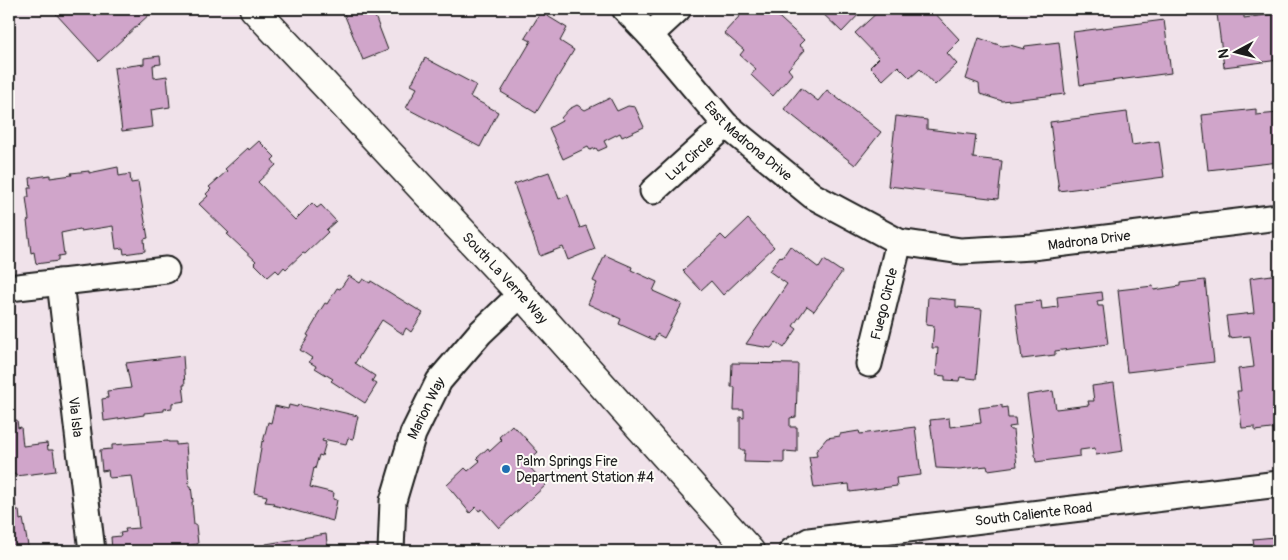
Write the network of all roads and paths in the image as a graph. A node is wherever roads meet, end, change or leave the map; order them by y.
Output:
1 (254, 9) edge
2 (625, 9) edge
3 (678, 9) edge
4 (650, 35) junction
5 (726, 125) junction
6 (653, 191) dead end
7 (1279, 217) edge
8 (899, 242) junction
9 (166, 270) dead end
10 (60, 282) junction
11 (9, 288) edge
12 (521, 294) junction
13 (869, 364) dead end
14 (1279, 484) edge
15 (92, 551) edge
16 (391, 551) edge
17 (750, 551) edge
18 (792, 551) edge

1 - 12 street, South La Verne Way
2 - 4 street, East Madrona Drive
3 - 4 street
4 - 5 street, East Madrona Drive
5 - 6 street, Luz Circle
5 - 8 street, East Madrona Drive
7 - 8 street, Madrona Drive
8 - 13 street, Fuego Circle
9 - 10 street
10 - 11 street
10 - 15 street, Via Isla
12 - 16 street, Marion Way
12 - 17 street, South La Verne Way
14 - 18 street, South Caliente Road

